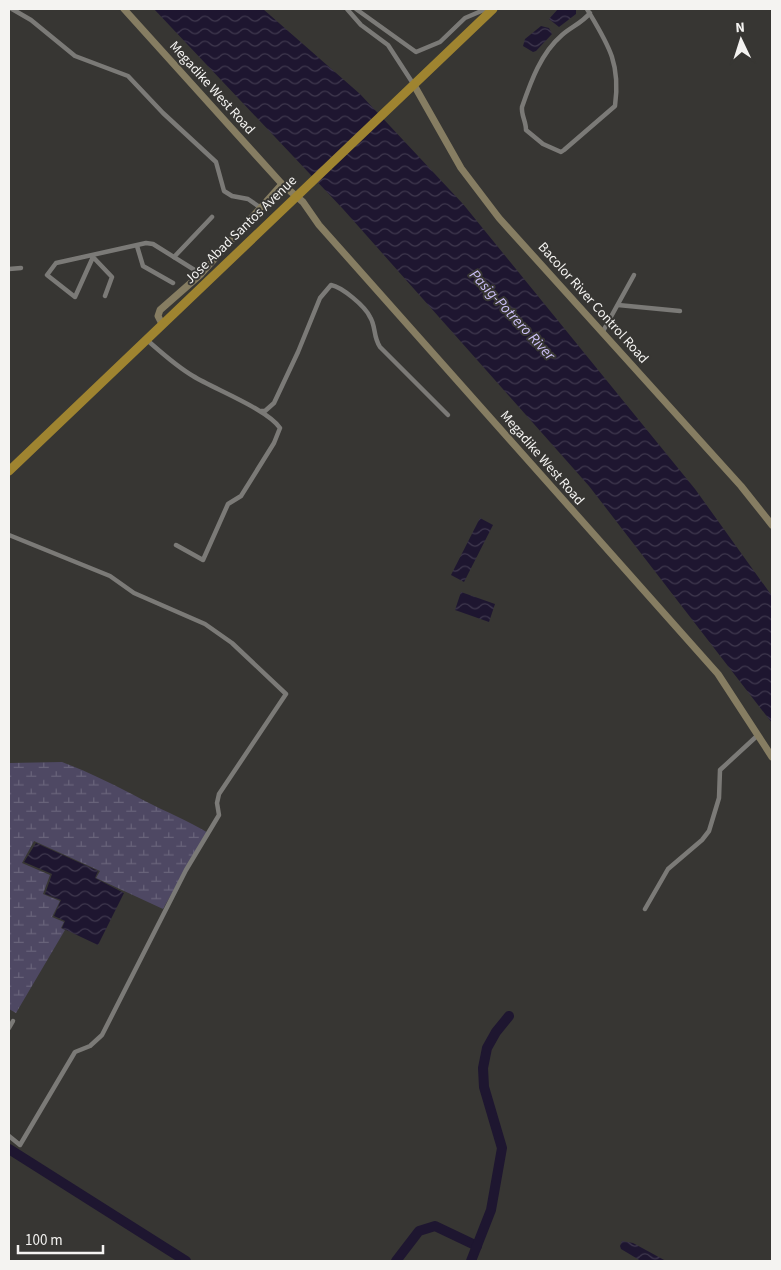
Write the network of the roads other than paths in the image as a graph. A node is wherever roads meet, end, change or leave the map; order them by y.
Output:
1 (12, 9) edge
2 (124, 9) edge
3 (347, 9) edge
4 (356, 9) edge
5 (486, 9) edge
6 (492, 9) edge
7 (588, 11) edge
8 (414, 86) junction
9 (282, 184) junction
10 (261, 208) junction
11 (212, 217) dead end
12 (137, 246) junction
13 (93, 257) junction
14 (174, 257) junction
15 (21, 268) dead end
16 (9, 269) edge
17 (200, 274) junction
18 (634, 275) dead end
19 (173, 283) dead end
20 (105, 296) dead end
21 (618, 305) junction
22 (680, 310) dead end
23 (162, 324) junction
24 (602, 333) junction
25 (146, 339) junction
26 (259, 412) junction
27 (448, 415) dead end
28 (9, 471) edge
29 (772, 525) edge
30 (9, 535) edge
31 (176, 545) dead end
32 (758, 735) junction
33 (772, 757) edge
34 (645, 909) dead end
35 (12, 1021) dead end
36 (9, 1028) edge
37 (9, 1136) edge

1 - 10 street
2 - 9 street, Megadike West Road
3 - 8 street
4 - 5 street
6 - 8 highway, Jose Abad Santos Avenue
7 - 7 street
8 - 23 highway, Jose Abad Santos Avenue
8 - 24 street, Bacolor River Control Road
9 - 10 street
9 - 32 street, Megadike West Road
10 - 17 street
11 - 14 street
12 - 13 street
12 - 14 street
12 - 19 street
13 - 13 street
13 - 20 street
14 - 17 street
15 - 16 street
17 - 23 street
18 - 21 street
21 - 22 street
21 - 24 street
23 - 25 highway, Jose Abad Santos Avenue
24 - 29 street, Bacolor River Control Road
25 - 26 street
25 - 28 highway, Jose Abad Santos Avenue
26 - 27 street
26 - 31 street
30 - 37 street
32 - 33 street, Megadike West Road
32 - 34 street
35 - 36 street

